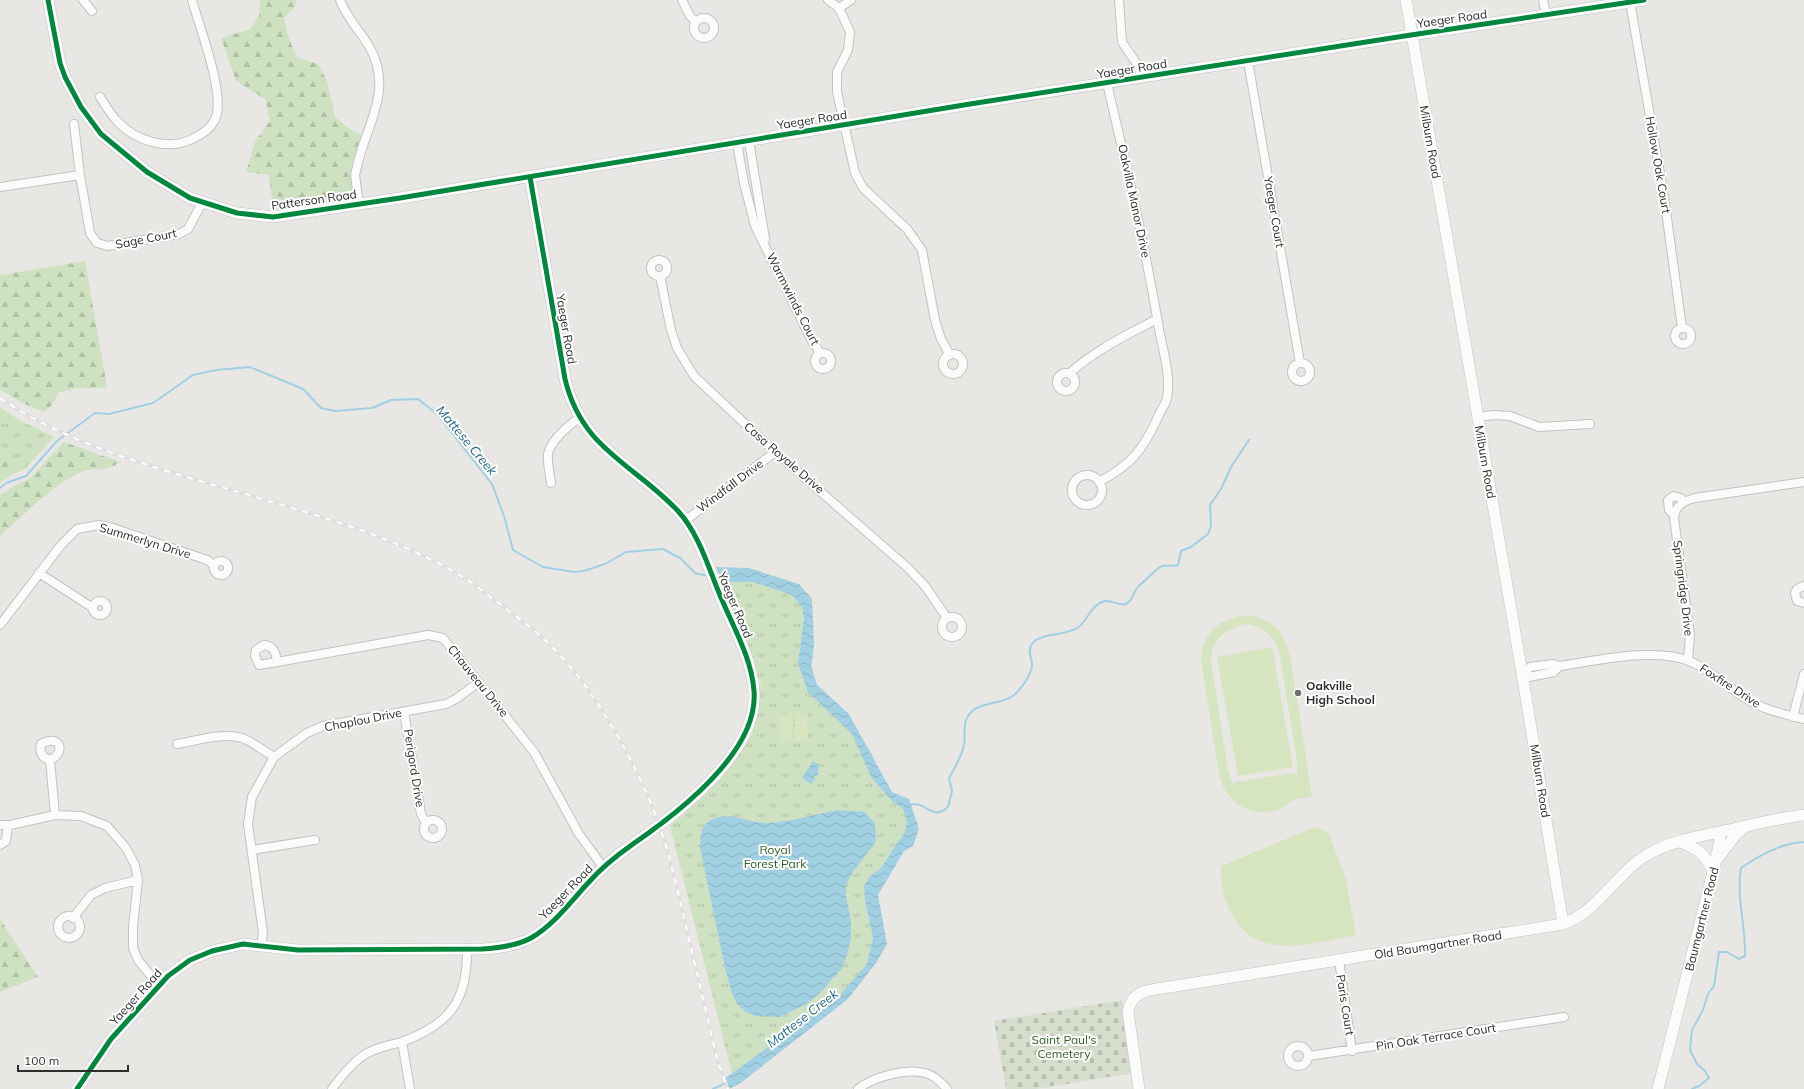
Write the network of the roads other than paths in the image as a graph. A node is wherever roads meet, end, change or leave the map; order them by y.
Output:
1 (48, 0) edge
2 (83, 0) edge
3 (192, 0) edge
4 (340, 0) edge
5 (682, 0) edge
6 (828, 0) edge
7 (851, 0) edge
8 (1119, 0) edge
9 (1406, 0) edge
10 (1543, 0) edge
11 (1644, 0) edge
12 (1630, 2) junction
13 (839, 8) junction
14 (92, 11) dead end
15 (1546, 15) junction
16 (696, 22) dead end
17 (1411, 35) junction
18 (1248, 61) junction
19 (1142, 78) junction
20 (1108, 84) junction
21 (100, 97) dead end
22 (74, 124) dead end
23 (844, 125) junction
24 (749, 141) junction
25 (737, 143) junction
26 (80, 175) junction
27 (530, 177) junction
28 (0, 186) edge
29 (202, 203) junction
30 (359, 204) junction
31 (766, 246) junction
32 (660, 276) dead end
33 (1157, 319) junction
34 (1682, 328) dead end
35 (820, 353) dead end
36 (950, 355) dead end
37 (1300, 363) dead end
38 (1070, 374) dead end
39 (1477, 417) junction
40 (579, 418) junction
41 (1590, 424) dead end
42 (775, 452) junction
43 (1098, 482) dead end
44 (1804, 482) edge
45 (552, 483) dead end
46 (1684, 501) junction
47 (1674, 515) junction
48 (686, 520) junction
49 (214, 565) dead end
50 (39, 573) junction
51 (1804, 586) edge
52 (1804, 603) edge
53 (93, 608) dead end
54 (947, 618) dead end
55 (0, 625) edge
56 (1688, 660) junction
57 (277, 662) dead end
58 (1524, 673) junction
59 (1804, 674) edge
60 (480, 682) junction
61 (404, 712) junction
62 (1793, 717) junction
63 (1804, 720) edge
64 (177, 744) dead end
65 (274, 757) junction
66 (50, 760) dead end
67 (55, 815) junction
68 (1804, 815) edge
69 (426, 823) dead end
70 (4, 825) edge
71 (1745, 826) junction
72 (1719, 832) junction
73 (315, 840) dead end
74 (1680, 842) junction
75 (0, 845) edge
76 (252, 850) junction
77 (1716, 860) junction
78 (603, 867) junction
79 (1713, 872) junction
80 (138, 880) junction
81 (74, 918) dead end
82 (1563, 924) junction
83 (260, 945) junction
84 (467, 948) junction
85 (1339, 960) junction
86 (158, 986) junction
87 (1564, 1017) dead end
88 (402, 1042) junction
89 (1352, 1050) junction
90 (1309, 1056) dead end
91 (77, 1089) edge
92 (332, 1089) edge
93 (410, 1089) edge
94 (858, 1089) edge
95 (948, 1089) edge
96 (1139, 1089) edge
97 (1658, 1089) edge

1 - 29 street, Patterson Road
2 - 14 street
3 - 21 street
4 - 30 street
5 - 16 street
6 - 13 street
7 - 13 street
8 - 19 street
9 - 17 street, Milburn Road
10 - 15 street
11 - 12 street, Yaeger Road
12 - 15 street, Yaeger Road
12 - 34 street, Hollow Oak Court
13 - 23 street
15 - 17 street, Yaeger Road
17 - 18 street, Yaeger Road
17 - 39 street, Milburn Road
18 - 19 street, Yaeger Road
18 - 37 street, Yaeger Court
19 - 20 street, Yaeger Road
20 - 23 street, Yaeger Road
20 - 33 street, Oakvilla Manor Drive
22 - 26 street, Sage Court
23 - 24 street, Yaeger Road
23 - 36 street
24 - 25 street, Yaeger Road
24 - 31 street, Warmwinds Court
25 - 27 street, Yaeger Road
25 - 31 street, Warmwinds Court
26 - 28 street
26 - 29 street, Sage Court
27 - 30 street, Patterson Road
27 - 40 street, Yaeger Road
29 - 30 street, Patterson Road
31 - 35 street, Warmwinds Court
32 - 42 street, Casa Royale Drive
33 - 38 street
33 - 43 street, Oakvilla Manor Drive
39 - 41 street
39 - 58 street, Milburn Road
40 - 45 street
40 - 48 street, Yaeger Road
42 - 48 street, Windfall Drive
42 - 54 street, Casa Royale Drive
44 - 46 street, Springridge Drive
46 - 47 street
46 - 47 street, Springridge Drive
47 - 56 street, Springridge Drive
48 - 78 street, Yaeger Road
49 - 50 street, Summerlyn Drive
50 - 53 street
50 - 55 street, Summerlyn Drive
51 - 52 street
56 - 58 street, Foxfire Drive
56 - 62 street, Foxfire Drive
57 - 60 street, Chauveau Drive
58 - 82 street, Milburn Road
59 - 62 street
60 - 61 street, Chaplou Drive
60 - 78 street, Chauveau Drive
61 - 65 street, Chaplou Drive
61 - 69 street, Perigord Drive
62 - 63 street, Foxfire Drive
64 - 65 street
65 - 76 street, Chaplou Drive
66 - 67 street
67 - 70 street
67 - 80 street
68 - 71 street
70 - 75 street
71 - 72 street
71 - 77 street
72 - 74 street, Old Baumgartner Road
72 - 77 street, Baumgartner Road
73 - 76 street
74 - 79 street
74 - 82 street, Old Baumgartner Road
76 - 83 street, Chaplou Drive
77 - 79 street, Baumgartner Road
78 - 84 street, Yaeger Road
79 - 97 street, Baumgartner Road
80 - 81 street
80 - 86 street
82 - 85 street, Old Baumgartner Road
83 - 84 street, Yaeger Road
83 - 86 street, Yaeger Road
84 - 88 street
85 - 89 street, Paris Court
85 - 96 street, Old Baumgartner Road
86 - 91 street, Yaeger Road
87 - 89 street, Pin Oak Terrace Court
88 - 92 street
88 - 93 street
89 - 90 street, Pin Oak Terrace Court
94 - 95 street

